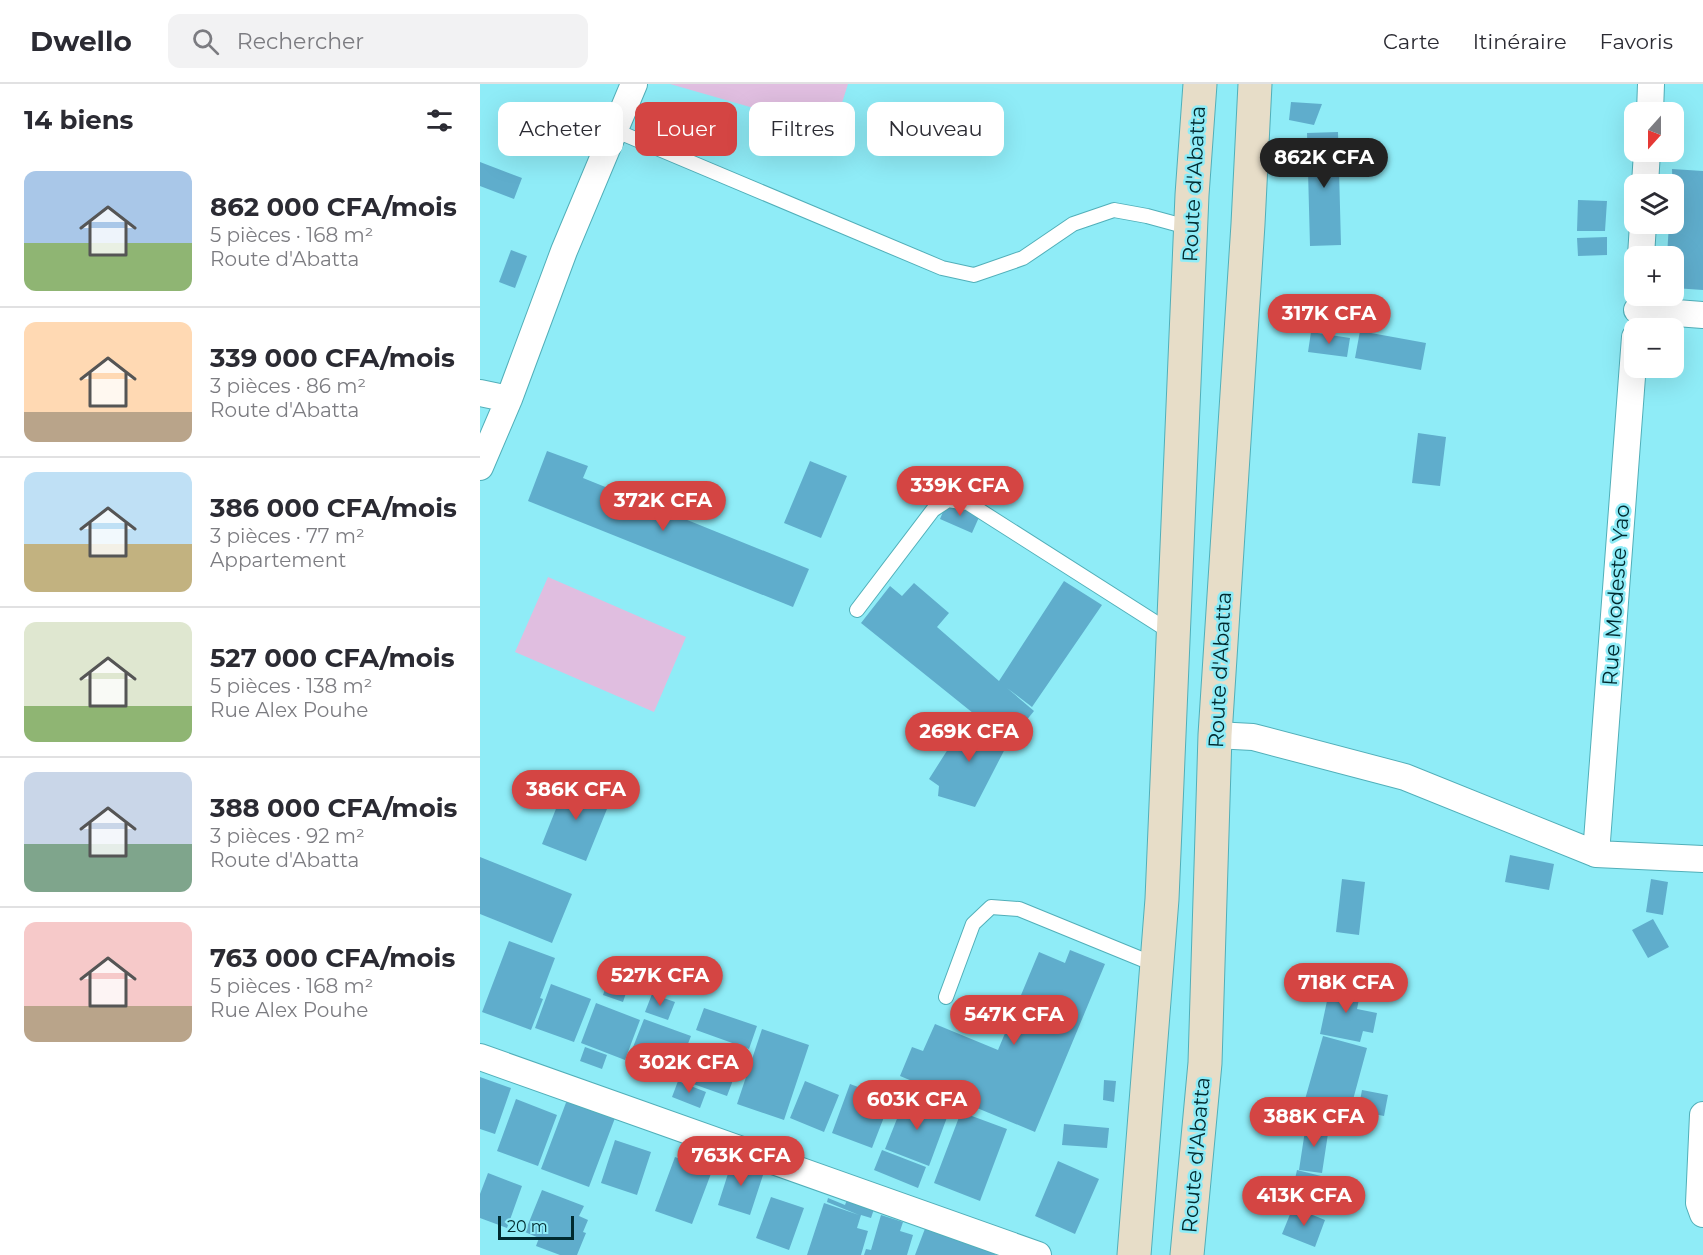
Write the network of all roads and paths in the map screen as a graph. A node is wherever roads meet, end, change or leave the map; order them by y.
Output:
1 (634, 84) edge
2 (1200, 84) edge
3 (1255, 84) edge
4 (1652, 84) edge
5 (1651, 102) edge
6 (623, 109) edge
7 (623, 134) edge
8 (603, 156) edge
9 (1191, 228) junction
10 (1637, 311) edge
11 (1703, 315) edge
12 (1632, 378) edge
13 (480, 393) edge
14 (509, 399) junction
15 (480, 467) edge
16 (857, 610) dead end
17 (1172, 633) junction
18 (1215, 735) junction
19 (1596, 854) junction
20 (1703, 859) edge
21 (1158, 966) junction
22 (946, 997) dead end
23 (480, 1057) edge
24 (1703, 1115) edge
25 (1703, 1214) edge
26 (1022, 1252) edge
27 (1134, 1255) edge
28 (1187, 1255) edge

1 - 6 street
2 - 9 street, Route d'Abatta
3 - 18 street, Route d'Abatta
4 - 5 street
7 - 9 lane
8 - 14 street
9 - 17 street, Route d'Abatta
10 - 11 street
12 - 19 street, Rue Modeste Yao
13 - 14 street
14 - 15 street
16 - 17 lane
17 - 21 street, Route d'Abatta
18 - 19 street
18 - 28 street, Route d'Abatta
19 - 20 street
21 - 22 lane
21 - 27 street, Route d'Abatta
23 - 26 street
24 - 25 street

